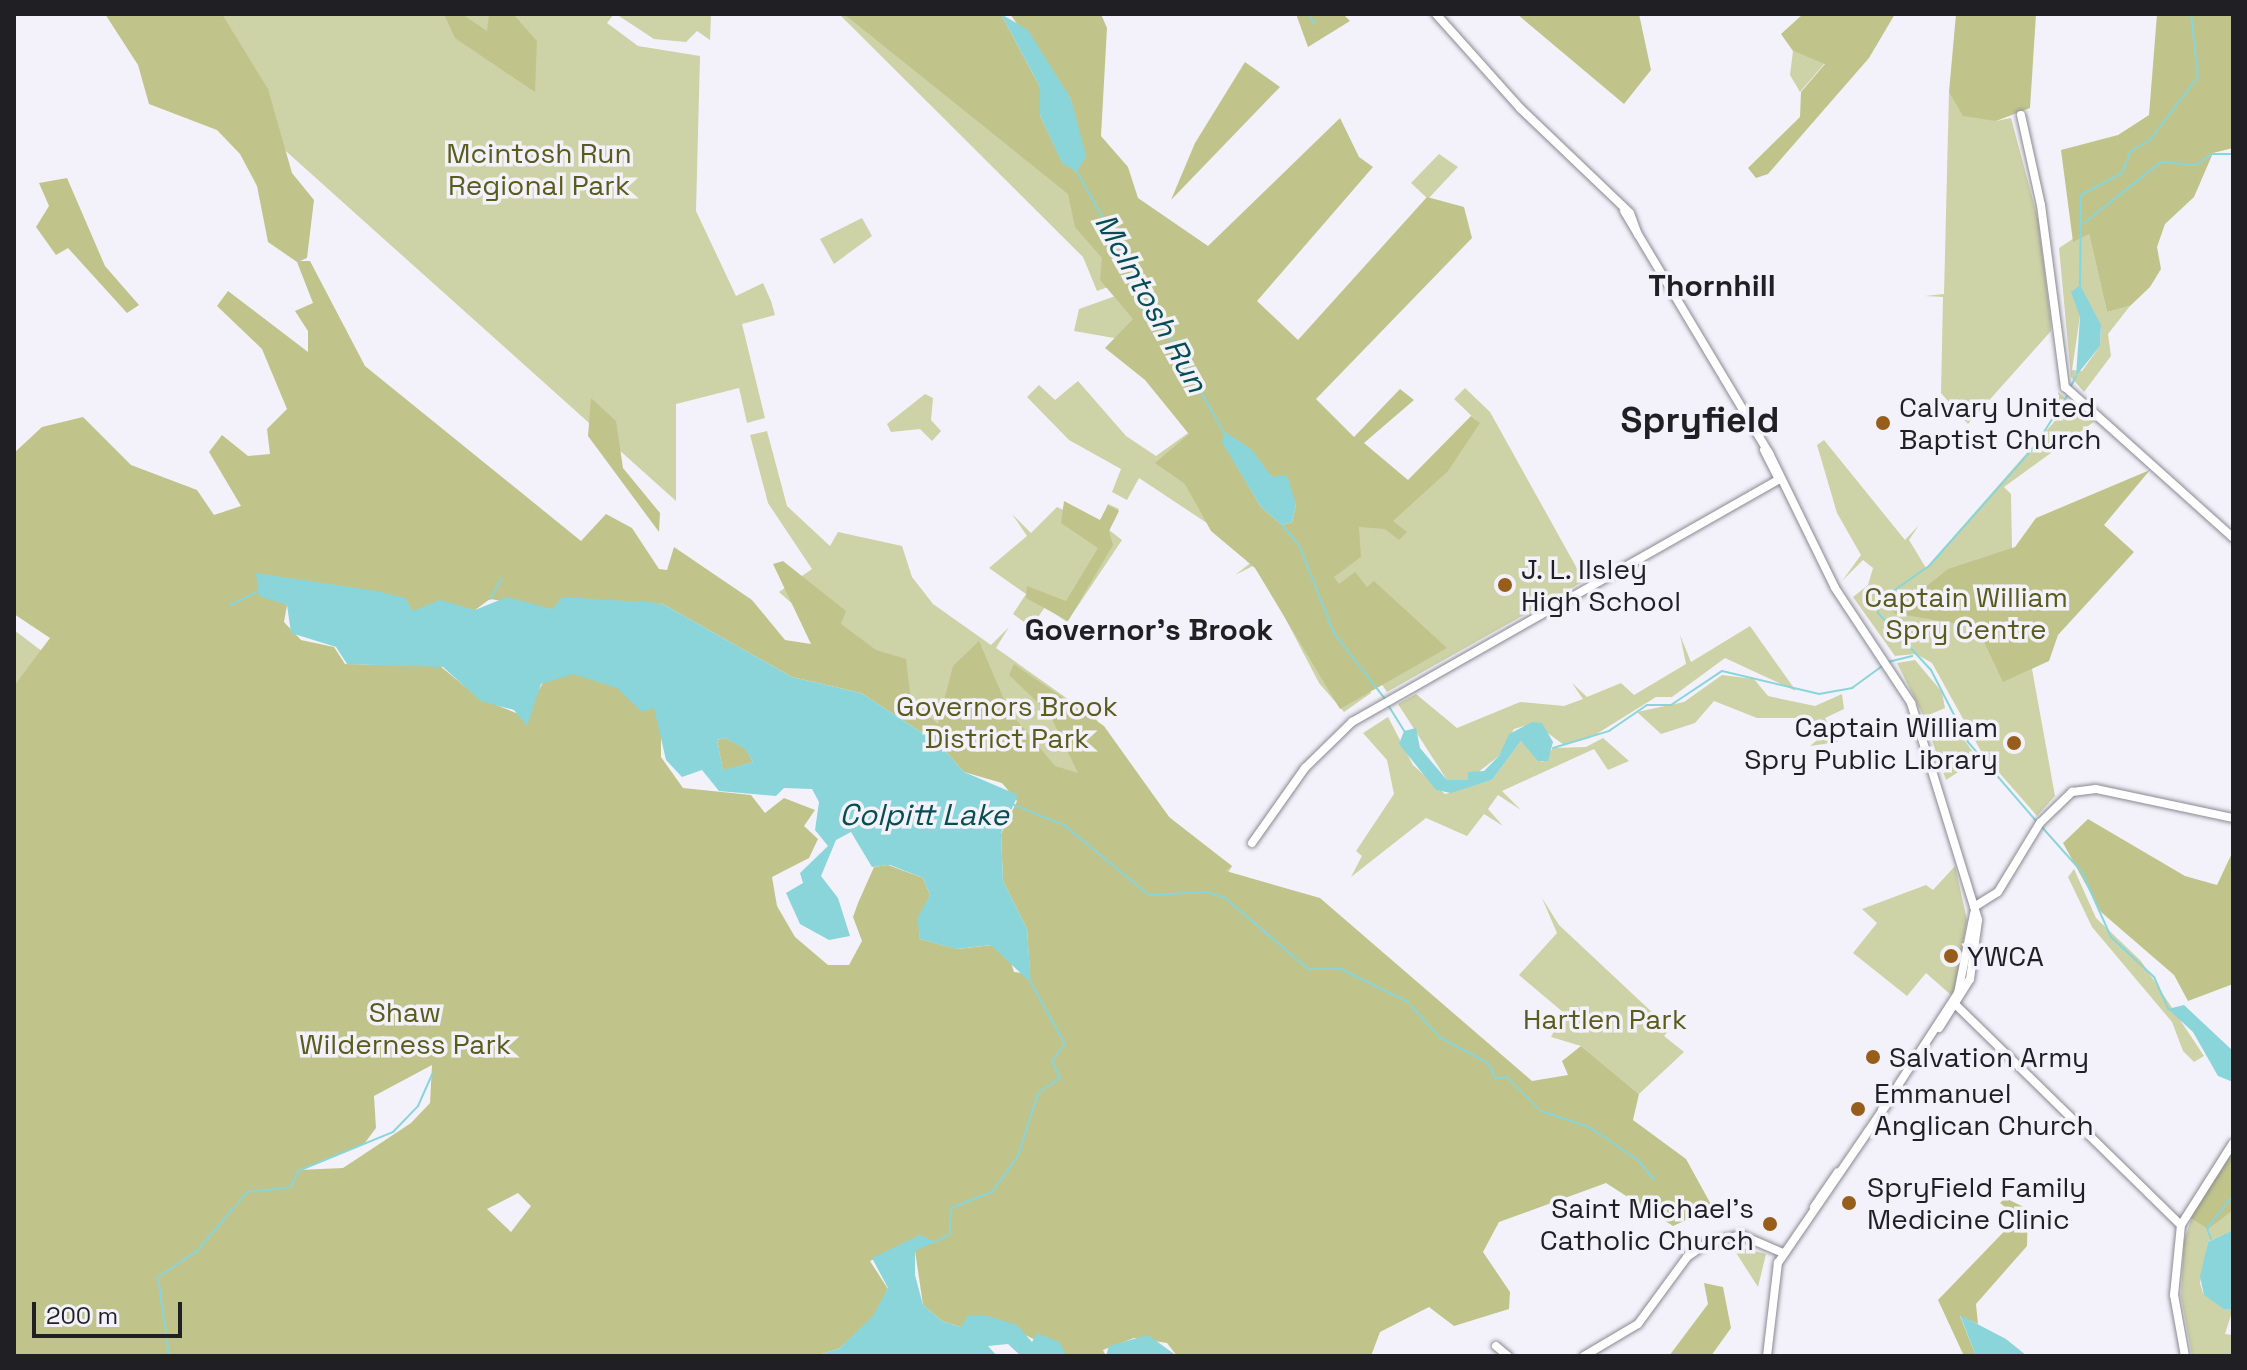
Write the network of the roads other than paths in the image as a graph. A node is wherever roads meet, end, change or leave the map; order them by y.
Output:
1 (1436, 14) edge
2 (2021, 115) dead end
3 (1779, 479) junction
4 (2233, 538) edge
5 (2233, 818) edge
6 (1252, 843) dead end
7 (1971, 891) junction
8 (1998, 892) junction
9 (1974, 910) junction
10 (1965, 992) junction
11 (1956, 1004) junction
12 (1973, 1018) junction
13 (1948, 1022) junction
14 (1939, 1028) junction
15 (2233, 1143) edge
16 (2181, 1225) junction
17 (1783, 1253) junction
18 (1496, 1346) dead end
19 (1508, 1356) edge
20 (1584, 1356) edge
21 (1767, 1356) edge
22 (2185, 1356) edge

1 - 3 main road
2 - 4 main road
3 - 6 main road
3 - 7 main road
5 - 8 main road
7 - 8 main road
7 - 9 main road
8 - 9 main road
9 - 10 main road
9 - 11 main road
10 - 11 main road
10 - 12 main road
11 - 12 main road
11 - 13 main road
11 - 14 main road
12 - 13 main road
12 - 16 main road
13 - 14 main road
14 - 17 main road
15 - 16 main road
16 - 22 main road
17 - 20 main road
17 - 21 main road
18 - 19 main road

